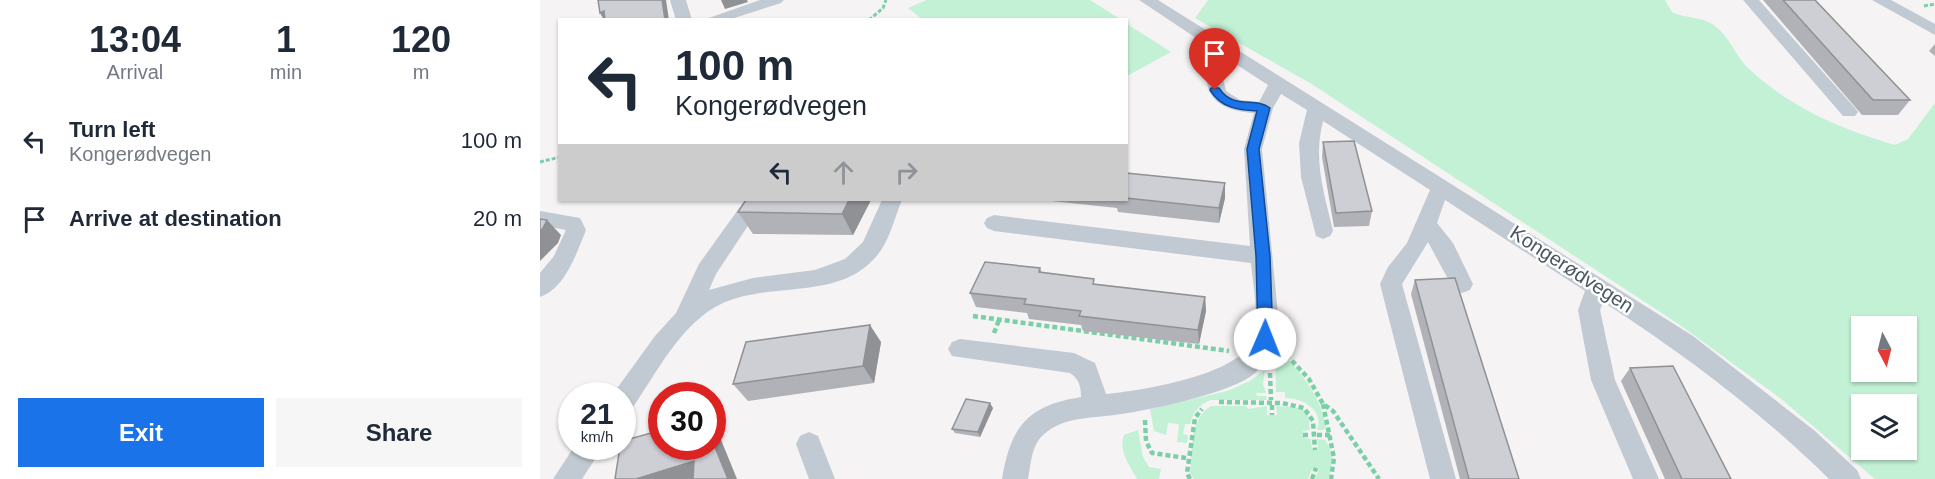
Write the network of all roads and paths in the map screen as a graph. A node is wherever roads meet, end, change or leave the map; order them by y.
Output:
1 (678, 0) edge
2 (886, 0) edge
3 (1147, 0) edge
4 (1751, 0) edge
5 (1880, 0) edge
6 (770, 1) edge
7 (750, 14) edge
8 (683, 18) edge
9 (723, 18) edge
10 (871, 18) edge
11 (1935, 30) edge
12 (1220, 45) junction
13 (1279, 82) junction
14 (1317, 107) junction
15 (1264, 108) junction
16 (1849, 112) dead end
17 (558, 158) edge
18 (540, 162) edge
19 (1442, 186) junction
20 (754, 201) edge
21 (891, 201) edge
22 (540, 218) edge
23 (994, 223) dead end
24 (1427, 225) junction
25 (1323, 231) dead end
26 (1263, 256) junction
27 (1462, 284) dead end
28 (1598, 286) junction
29 (540, 288) edge
30 (686, 315) junction
31 (973, 316) dead end
32 (1261, 347) junction
33 (960, 349) dead end
34 (636, 383) edge
35 (1144, 399) junction
36 (1323, 404) junction
37 (1272, 405) dead end
38 (1094, 407) junction
39 (1272, 415) dead end
40 (1304, 435) dead end
41 (1310, 435) dead end
42 (1317, 435) dead end
43 (1330, 435) junction
44 (809, 444) dead end
45 (1315, 450) dead end
46 (1186, 458) dead end
47 (580, 460) edge
48 (1316, 468) dead end
49 (566, 479) edge
50 (822, 479) edge
51 (1015, 479) edge
52 (1190, 479) edge
53 (1312, 479) edge
54 (1331, 479) edge
55 (1379, 479) edge
56 (1443, 479) edge
57 (1646, 479) edge
58 (1847, 479) edge

1 - 8 street
2 - 10 path
3 - 12 street, Kongerødvegen
4 - 16 street
5 - 11 street
6 - 7 street
7 - 9 street
12 - 13 street, Kongerødvegen
12 - 15 street
13 - 14 street, Kongerødvegen
13 - 15 street
14 - 19 street, Kongerødvegen
14 - 25 street
15 - 26 street
17 - 18 path
19 - 24 street
19 - 28 street, Kongerødvegen
20 - 30 street
21 - 30 street
22 - 29 street
23 - 26 street
24 - 27 street
24 - 56 street
26 - 32 street
28 - 57 street
28 - 58 street, Kongerødvegen
30 - 34 street
31 - 32 path
32 - 35 street
32 - 36 path
33 - 38 street
35 - 38 street
35 - 46 path
36 - 43 path
36 - 55 path
37 - 39 path
38 - 51 street
40 - 41 path
42 - 43 path
43 - 54 path
44 - 50 street
45 - 52 path
47 - 49 street
48 - 53 path

